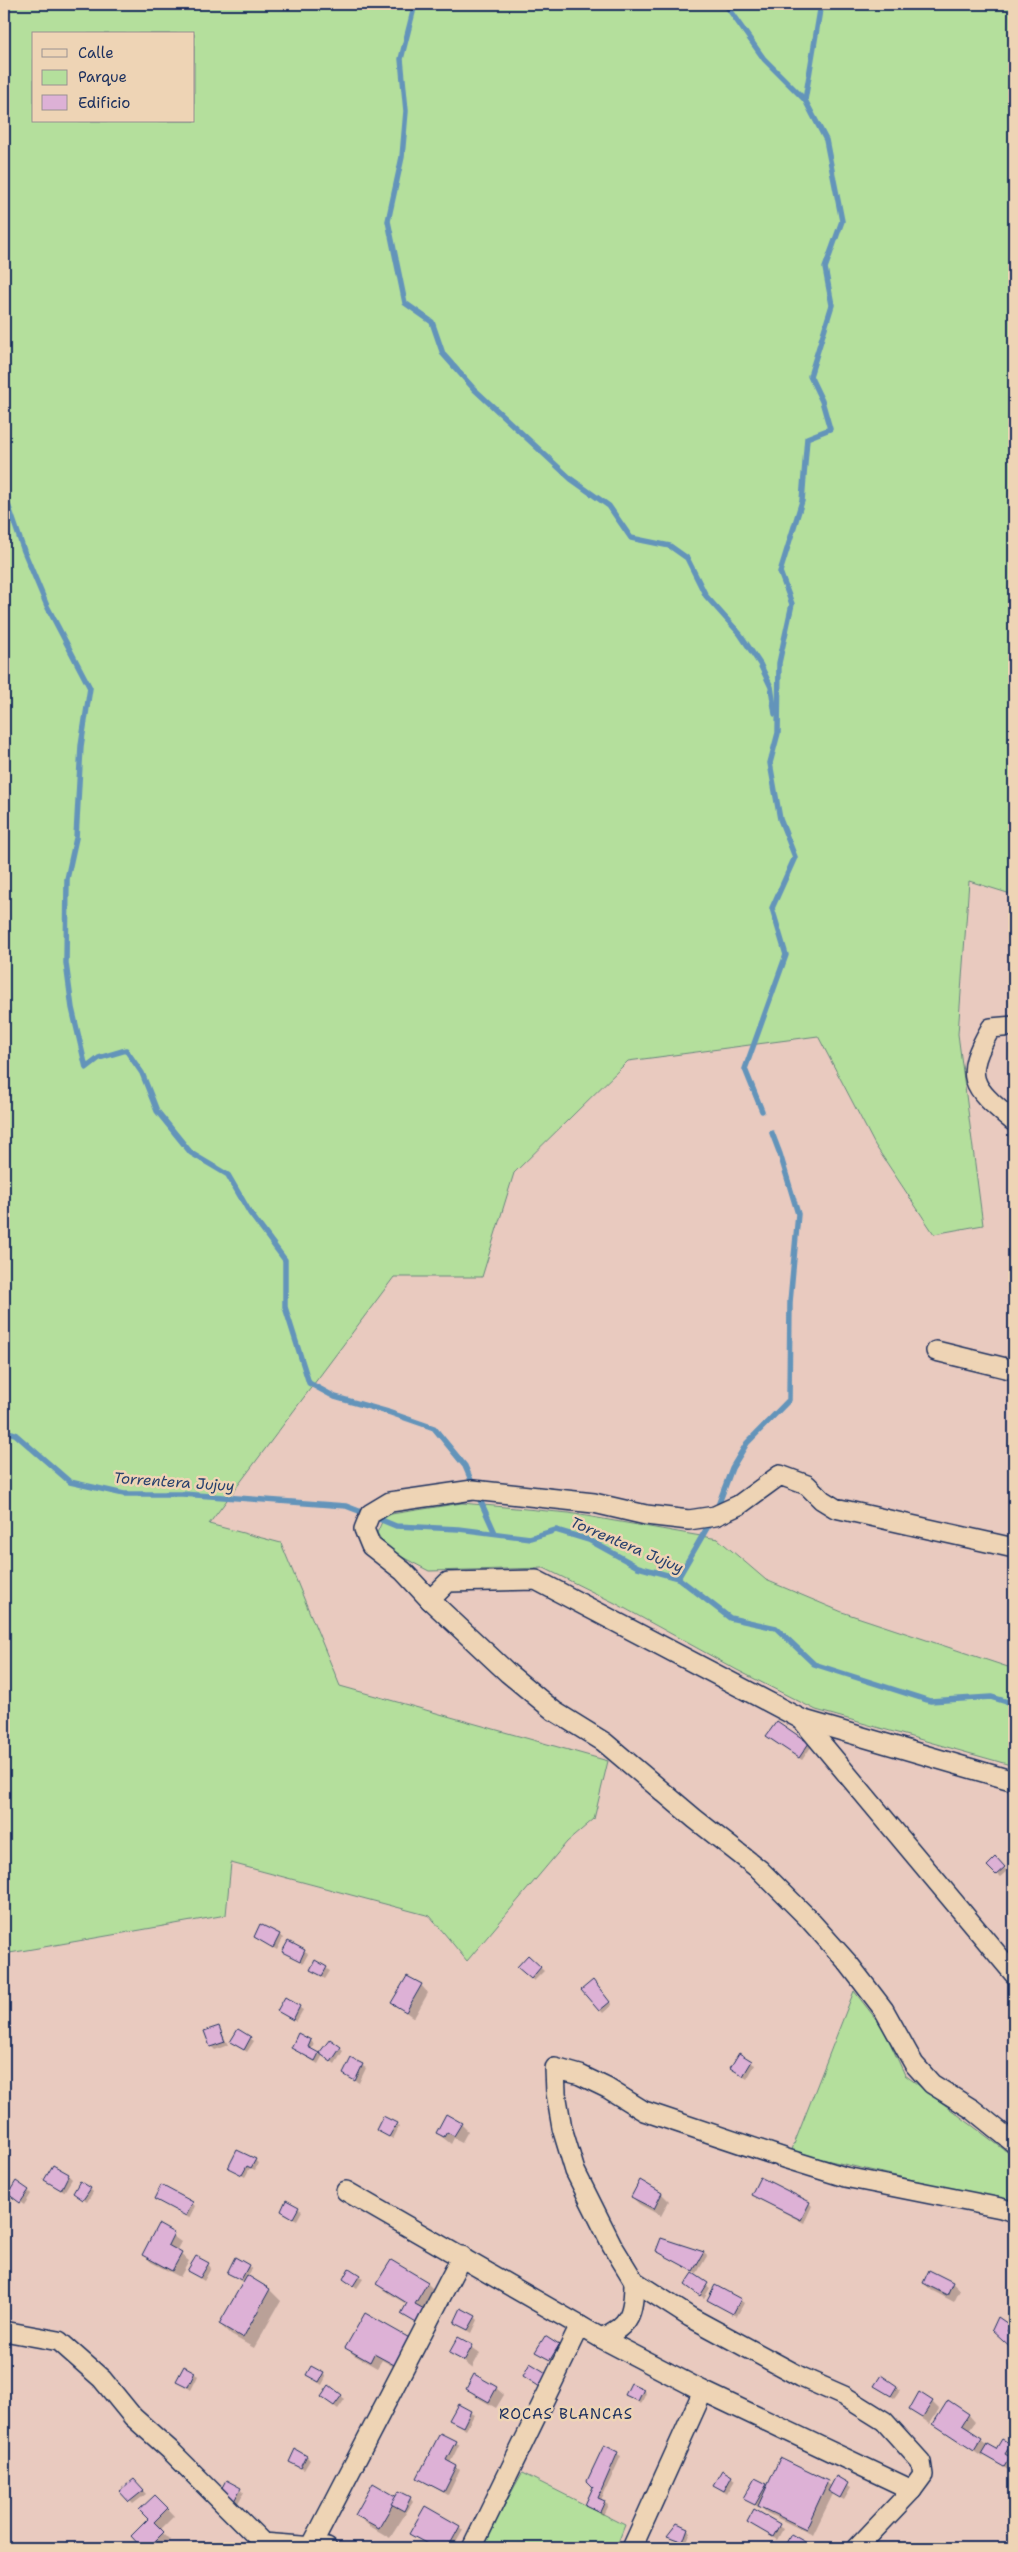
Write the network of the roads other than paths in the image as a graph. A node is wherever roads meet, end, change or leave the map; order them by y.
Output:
1 (1014, 1026) edge
2 (1014, 1122) edge
3 (936, 1351) dead end
4 (1014, 1370) edge
5 (1014, 1548) edge
6 (430, 1600) junction
7 (801, 1719) junction
8 (1014, 1781) edge
9 (1014, 1974) edge
10 (1014, 2143) edge
11 (346, 2191) dead end
12 (1014, 2212) edge
13 (462, 2256) junction
14 (634, 2281) junction
15 (580, 2326) junction
16 (4, 2331) edge
17 (602, 2338) junction
18 (703, 2391) junction
19 (912, 2490) junction
20 (263, 2546) edge
21 (319, 2548) edge
22 (472, 2548) edge
23 (632, 2548) edge
24 (856, 2548) edge

1 - 2 street
3 - 4 street
5 - 6 street
6 - 7 street
6 - 10 street
7 - 8 street
7 - 9 street
11 - 13 street
12 - 14 street
13 - 15 street
13 - 21 street
14 - 17 street
14 - 19 street
15 - 17 street
15 - 22 street
16 - 20 street
17 - 18 street
18 - 19 street
18 - 23 street
19 - 24 street
20 - 21 street

